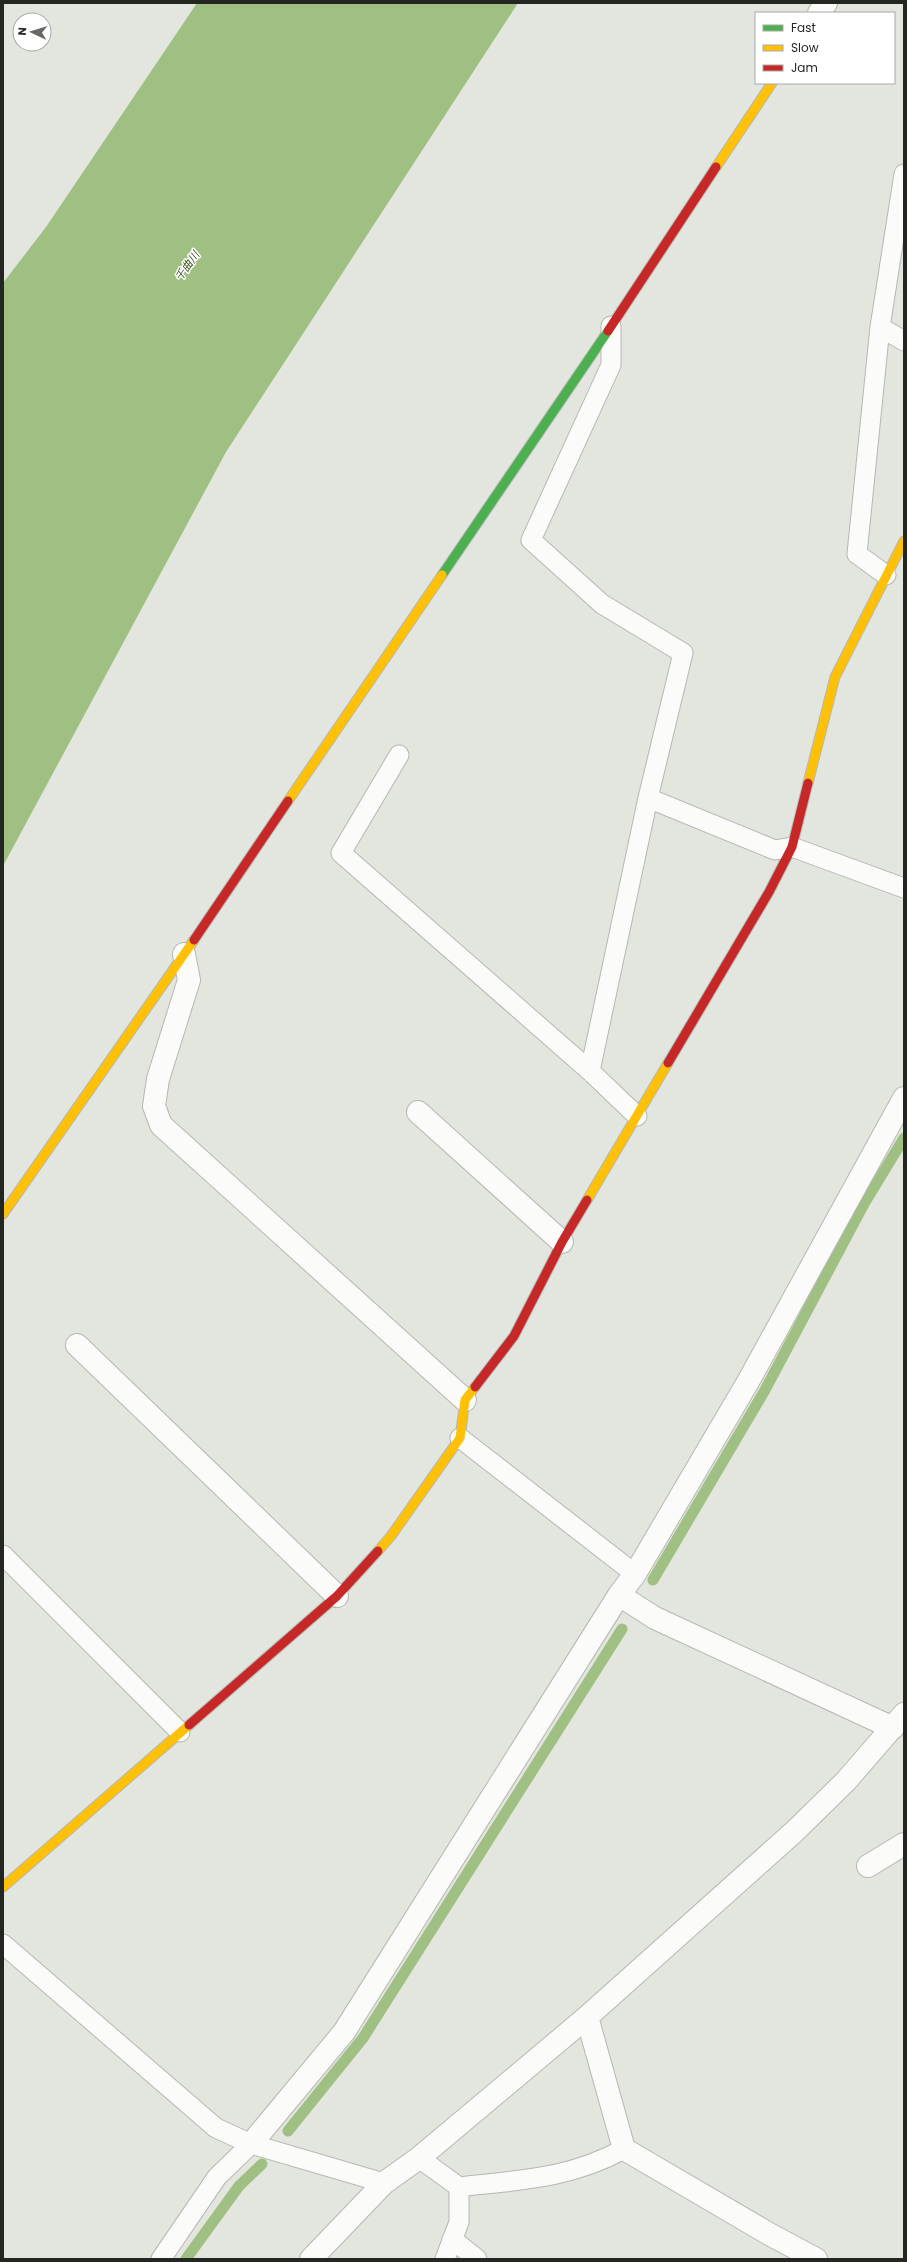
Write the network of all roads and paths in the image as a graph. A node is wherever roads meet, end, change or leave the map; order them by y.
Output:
1 (826, 3) edge
2 (820, 12) edge
3 (771, 84) edge
4 (904, 174) edge
5 (610, 326) junction
6 (880, 327) junction
7 (904, 341) edge
8 (904, 541) edge
9 (886, 575) junction
10 (399, 755) dead end
11 (648, 798) junction
12 (792, 847) junction
13 (904, 888) edge
14 (184, 954) junction
15 (590, 1071) junction
16 (904, 1098) edge
17 (418, 1112) dead end
18 (637, 1116) junction
19 (3, 1214) edge
20 (562, 1242) junction
21 (77, 1345) dead end
22 (465, 1400) junction
23 (460, 1438) junction
24 (3, 1555) edge
25 (635, 1574) junction
26 (337, 1596) junction
27 (619, 1596) junction
28 (899, 1721) edge
29 (180, 1732) junction
30 (904, 1844) edge
31 (868, 1866) dead end
32 (3, 1887) edge
33 (3, 1944) edge
34 (587, 2016) junction
35 (252, 2144) junction
36 (624, 2149) junction
37 (419, 2158) junction
38 (384, 2183) junction
39 (459, 2187) junction
40 (452, 2239) junction
41 (161, 2259) edge
42 (310, 2259) edge
43 (445, 2259) edge
44 (478, 2259) edge
45 (816, 2259) edge

1 - 2 street
3 - 5 street
4 - 6 lane
5 - 11 lane
5 - 14 street
6 - 7 lane
6 - 9 lane
8 - 9 street
9 - 12 street
10 - 15 lane
11 - 12 lane
11 - 15 lane
12 - 13 lane
12 - 18 street
14 - 19 street
14 - 22 street
15 - 18 lane
16 - 25 street
17 - 20 street
18 - 20 street
20 - 22 street
21 - 26 street
22 - 23 street
23 - 25 lane
23 - 26 street
24 - 29 lane
25 - 27 street
26 - 29 street
27 - 28 street
27 - 35 street
28 - 34 street
29 - 32 street
30 - 31 street
33 - 35 lane
34 - 36 street
34 - 37 street
35 - 38 lane
35 - 41 lane
36 - 39 lane
36 - 45 street
37 - 38 street
37 - 39 lane
38 - 42 street
39 - 40 lane
40 - 43 lane
40 - 44 lane

